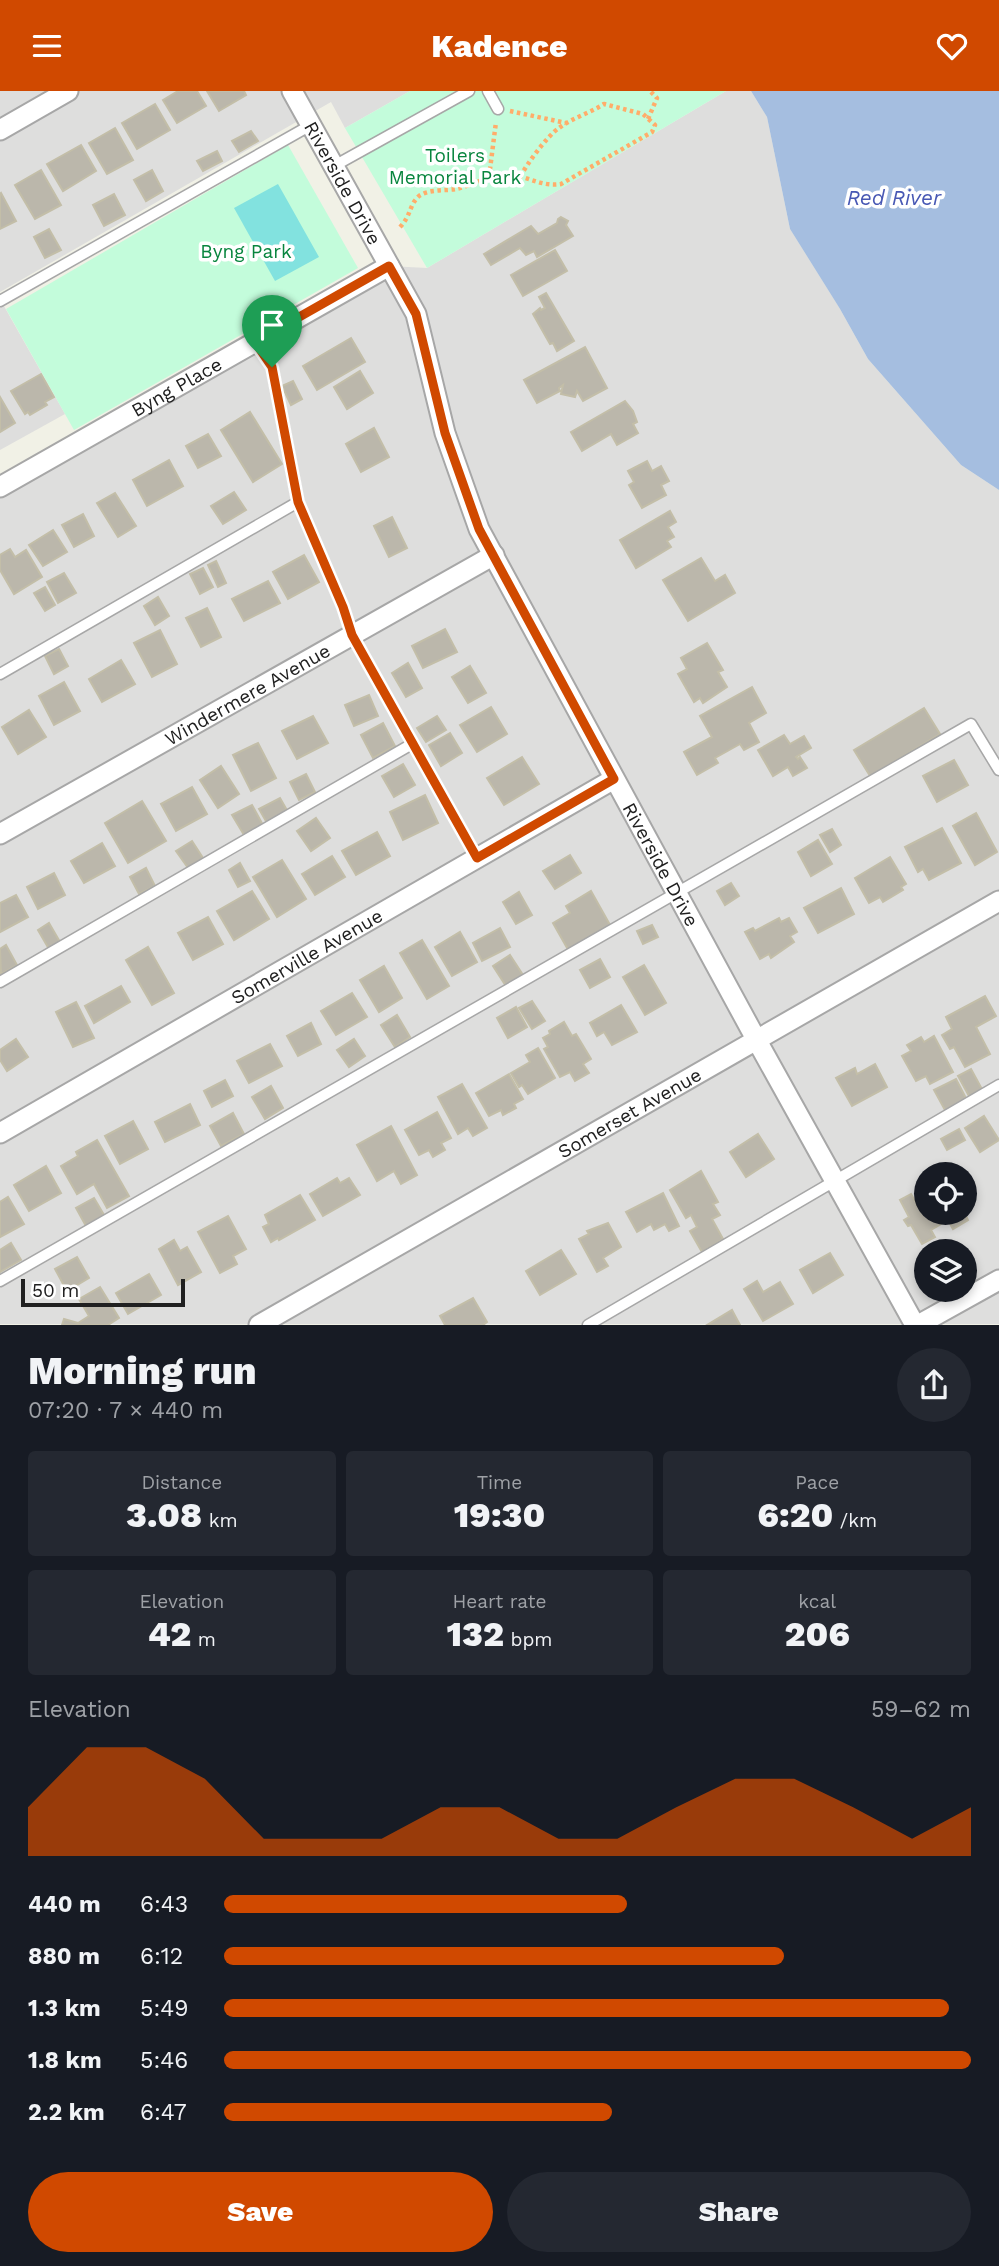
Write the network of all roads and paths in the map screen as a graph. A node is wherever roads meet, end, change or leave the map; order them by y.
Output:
1 (68, 91) edge
2 (292, 91) edge
3 (469, 91) edge
4 (488, 91) edge
5 (651, 92) edge
6 (498, 109) junction
7 (648, 119) junction
8 (566, 123) junction
9 (311, 125) junction
10 (0, 130) edge
11 (334, 166) junction
12 (489, 177) junction
13 (520, 177) junction
14 (400, 227) dead end
15 (389, 266) junction
16 (0, 302) edge
17 (255, 342) junction
18 (0, 487) edge
19 (298, 502) junction
20 (494, 555) junction
21 (352, 635) junction
22 (0, 674) edge
23 (412, 744) junction
24 (999, 770) edge
25 (614, 779) junction
26 (0, 834) edge
27 (477, 858) junction
28 (677, 894) junction
29 (999, 901) edge
30 (0, 982) edge
31 (755, 1039) junction
32 (999, 1085) edge
33 (0, 1133) edge
34 (833, 1180) junction
35 (999, 1280) edge
36 (0, 1281) edge
37 (259, 1325) edge
38 (588, 1325) edge
39 (917, 1325) edge

1 - 10 street
2 - 9 street, Riverside Drive
3 - 11 lane
4 - 6 lane
5 - 7 path
6 - 8 path
6 - 12 path
7 - 8 path
7 - 13 path
8 - 13 path
9 - 11 street, Riverside Drive
9 - 16 lane
11 - 15 street, Riverside Drive
12 - 13 path
12 - 14 path
15 - 17 street, Byng Place
15 - 20 street, Riverside Drive
17 - 18 street, Byng Place
17 - 19 lane
19 - 21 lane
19 - 22 lane
20 - 21 street, Windermere Avenue
20 - 25 street, Riverside Drive
21 - 23 lane
21 - 26 street, Windermere Avenue
23 - 27 lane
23 - 30 lane
24 - 28 lane
25 - 27 street, Somerville Avenue
25 - 28 street, Riverside Drive
27 - 33 street, Somerville Avenue
28 - 31 street, Riverside Drive
28 - 36 lane
29 - 31 street, Somerset Avenue
31 - 34 street, Riverside Drive
31 - 37 street, Somerset Avenue
32 - 34 lane
34 - 38 lane
34 - 39 street, Riverside Drive
35 - 39 street

